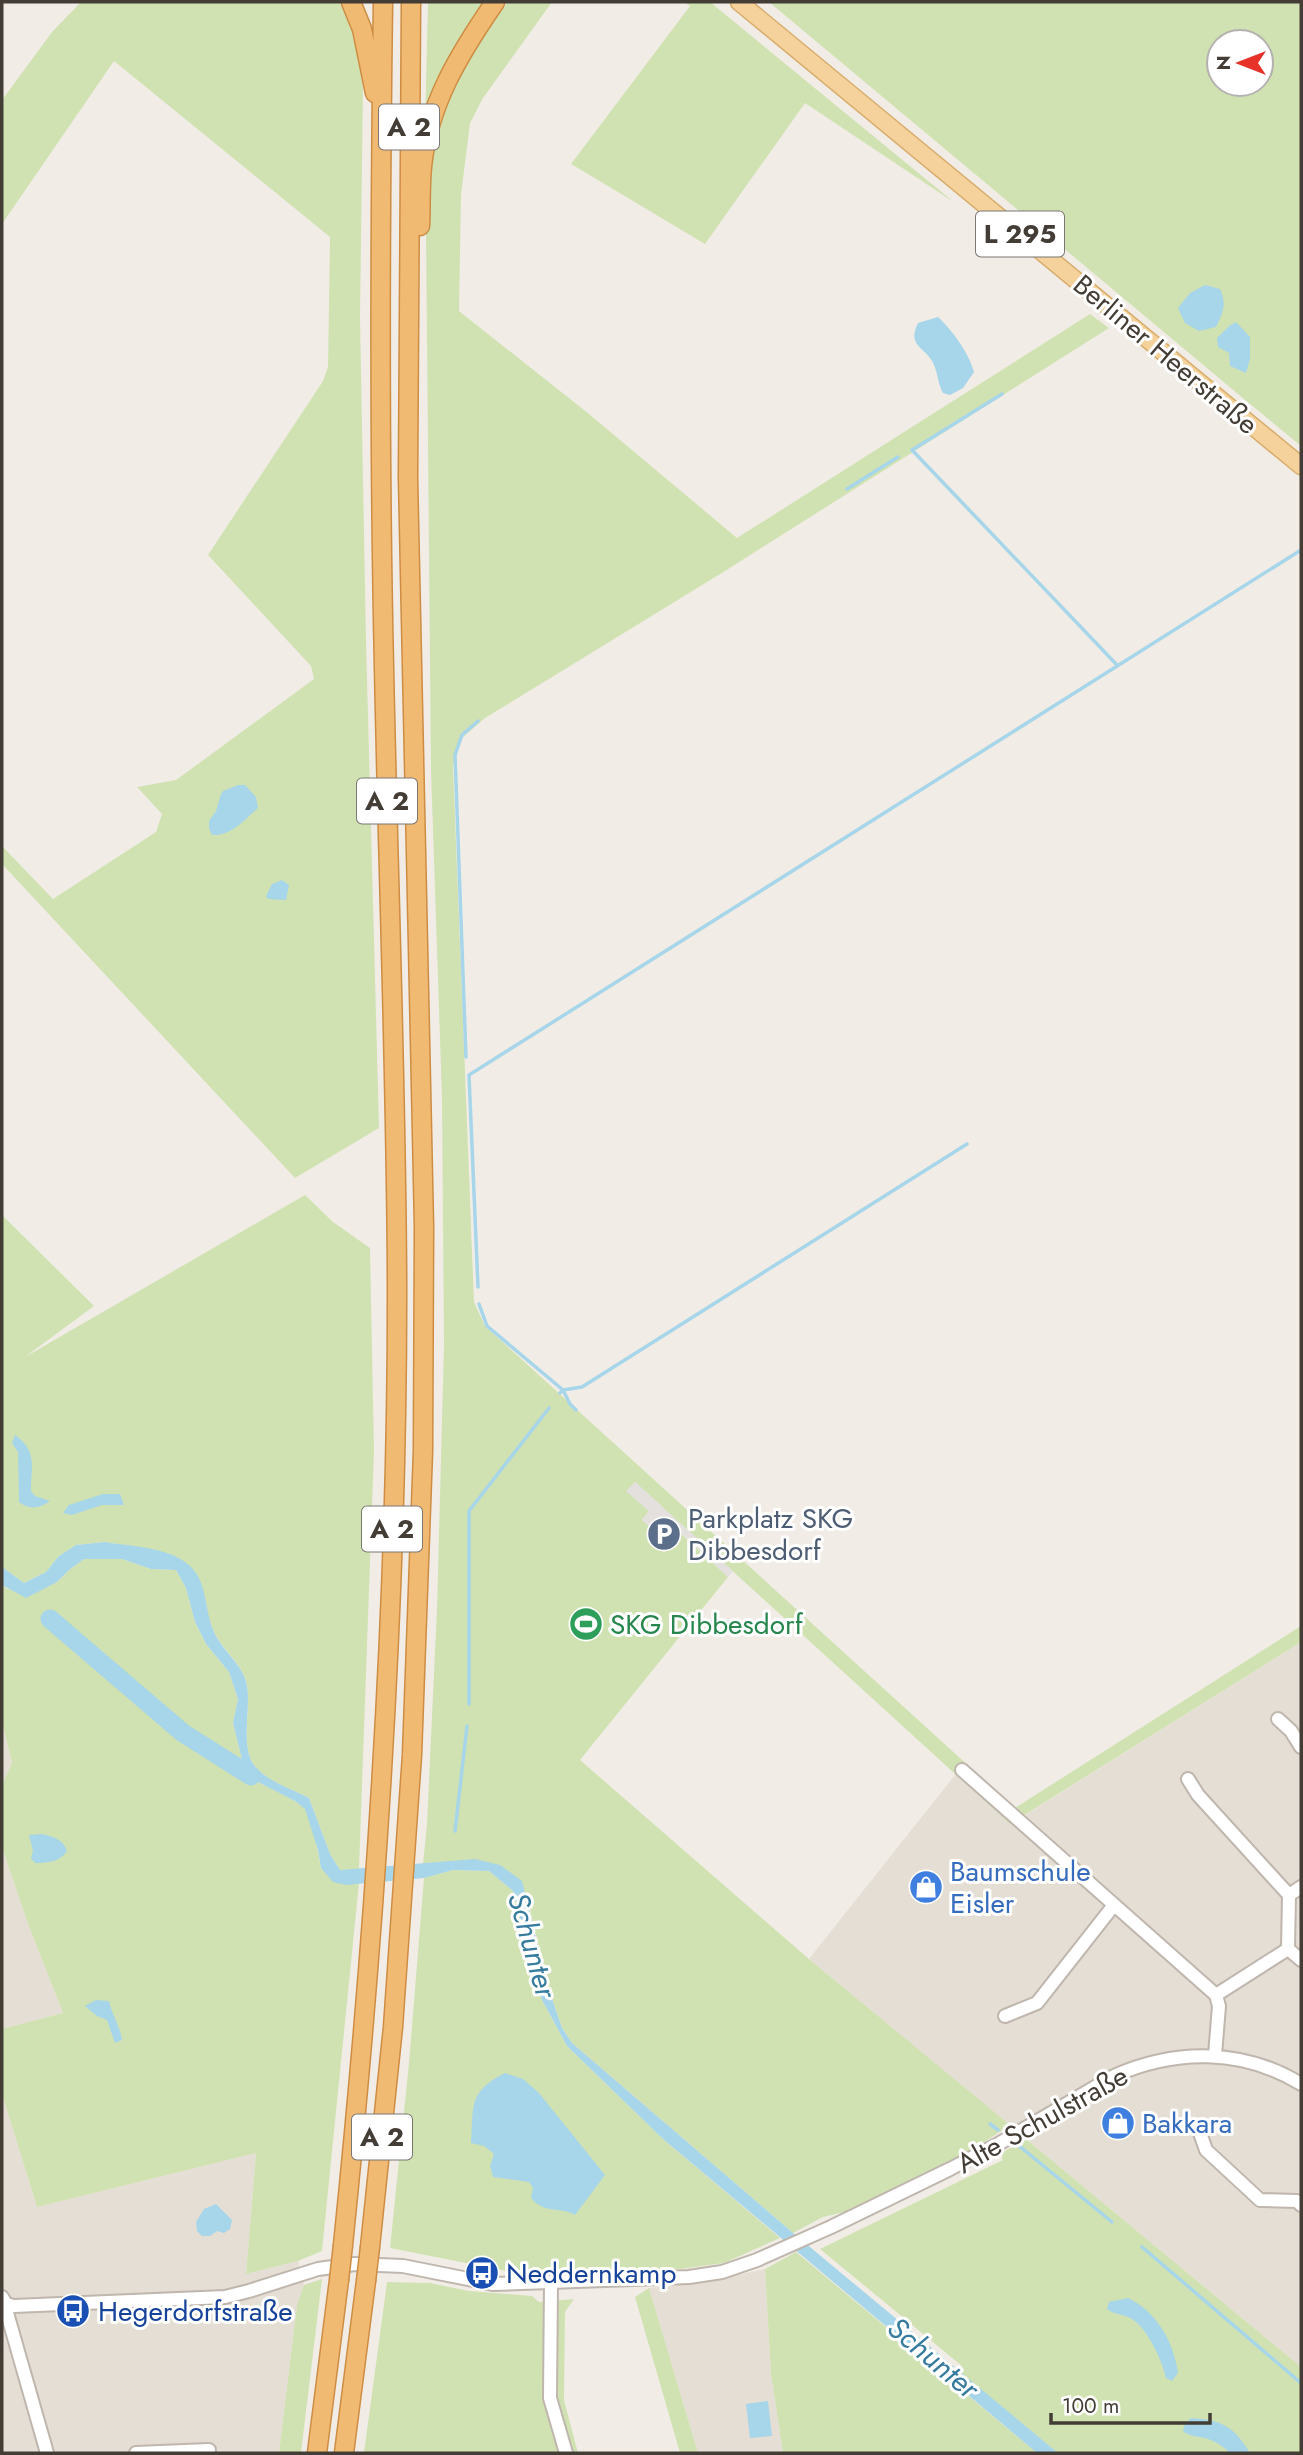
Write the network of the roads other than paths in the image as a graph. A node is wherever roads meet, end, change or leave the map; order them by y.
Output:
1 (351, 2) edge
2 (383, 2) edge
3 (411, 2) edge
4 (495, 2) edge
5 (739, 2) edge
6 (381, 118) junction
7 (408, 251) junction
8 (1301, 466) edge
9 (1278, 1719) dead end
10 (1301, 1747) edge
11 (962, 1770) dead end
12 (1188, 1779) dead end
13 (1301, 1887) edge
14 (1289, 1895) junction
15 (1114, 1905) junction
16 (1289, 1949) junction
17 (1301, 1960) edge
18 (1216, 1995) junction
19 (1005, 2016) dead end
20 (1215, 2055) junction
21 (1301, 2084) edge
22 (1200, 2133) dead end
23 (1301, 2205) edge
24 (551, 2283) junction
25 (4, 2306) edge
26 (209, 2450) dead end
27 (47, 2453) edge
28 (136, 2453) edge
29 (317, 2453) edge
30 (344, 2453) edge
31 (566, 2453) edge

1 - 6 highway
2 - 6 highway, A 2
3 - 7 highway, A 2
4 - 7 highway
5 - 8 main road, Berliner Heerstraße / L 295
6 - 29 highway, A 2, bridge
7 - 30 highway, A 2, bridge
9 - 10 street
11 - 15 street
12 - 14 street
13 - 14 street
14 - 16 street
15 - 18 street
15 - 19 street
16 - 17 street
16 - 18 street
18 - 20 street
20 - 21 street, Alte Schulstraße
20 - 24 street, Alte Schulstraße
22 - 23 street
24 - 25 street
24 - 31 street
25 - 27 street
26 - 28 street

